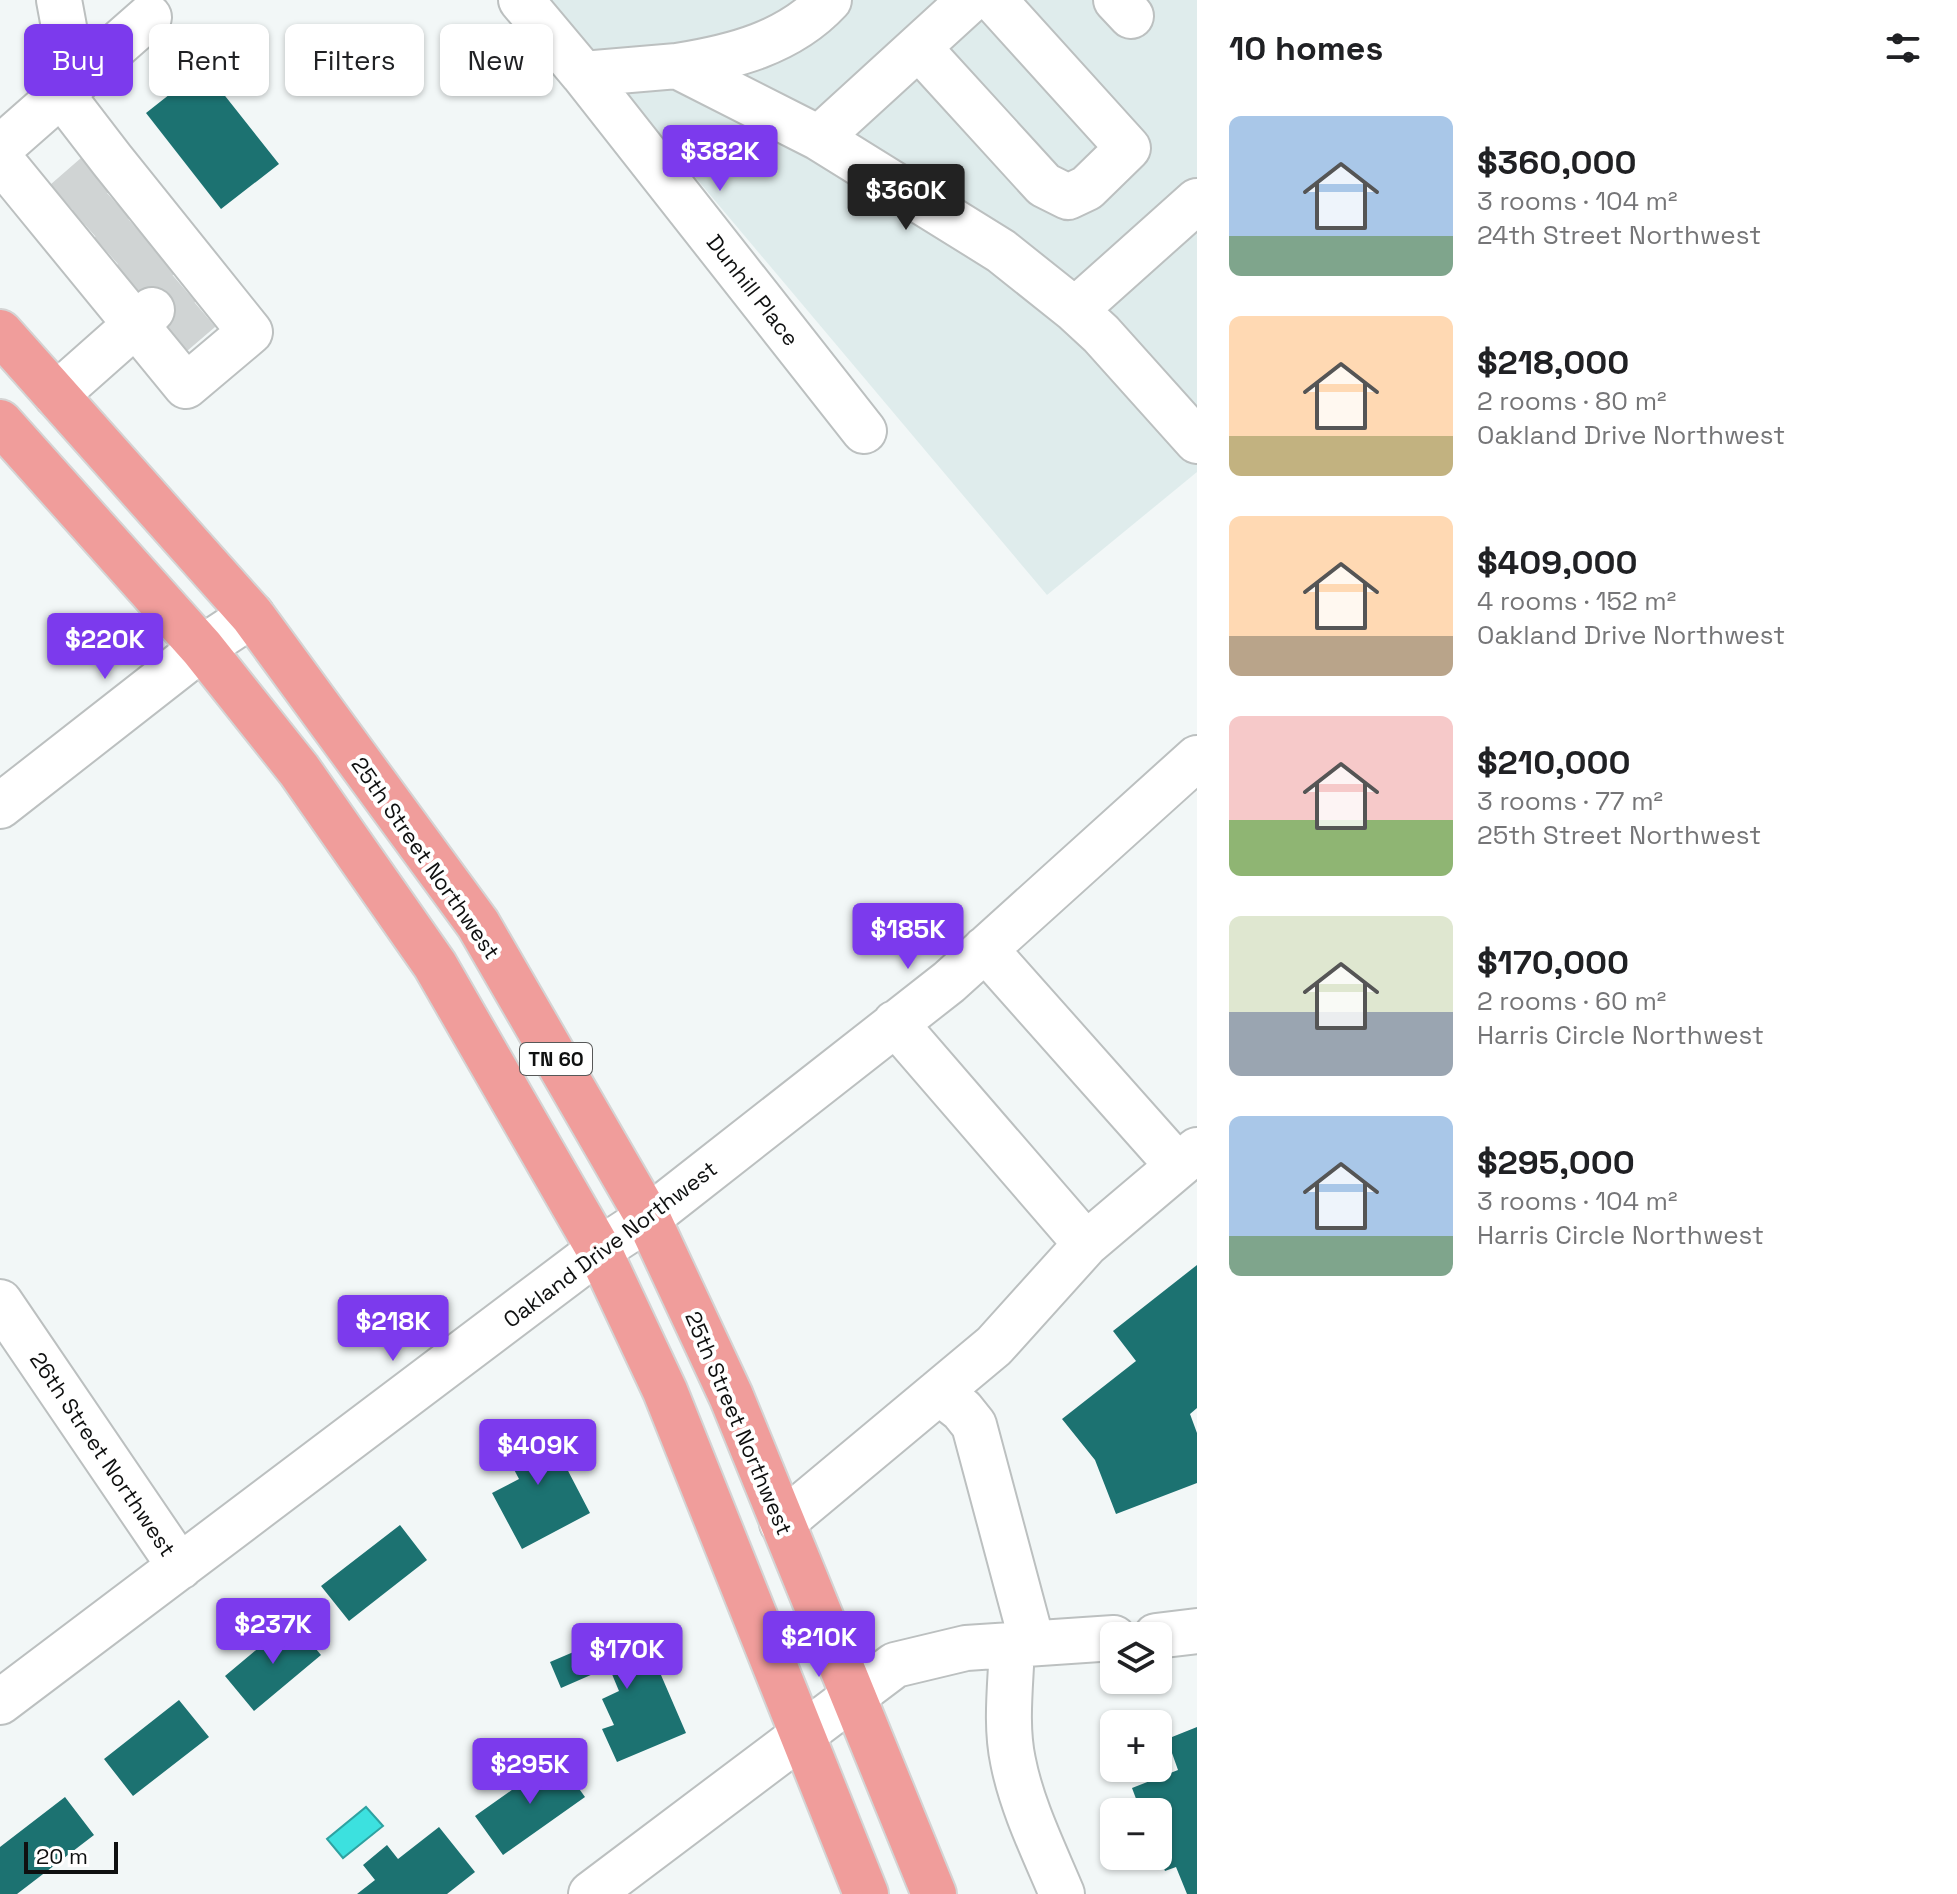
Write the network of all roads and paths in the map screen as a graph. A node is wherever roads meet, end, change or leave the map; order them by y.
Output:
1 (59, 0) edge
2 (521, 0) edge
3 (829, 0) edge
4 (970, 0) edge
5 (994, 0) edge
6 (149, 17) dead end
7 (63, 24) edge
8 (133, 31) edge
9 (919, 48) junction
10 (677, 66) junction
11 (583, 74) junction
12 (61, 96) edge
13 (62, 96) edge
14 (819, 138) junction
15 (0, 148) edge
16 (0, 159) edge
17 (1197, 201) edge
18 (134, 255) junction
19 (1075, 310) junction
20 (0, 332) edge
21 (56, 395) junction
22 (0, 422) edge
23 (864, 431) dead end
24 (1197, 441) edge
25 (252, 615) junction
26 (202, 648) junction
27 (1195, 766) edge
28 (0, 806) edge
29 (985, 949) junction
30 (895, 1023) junction
31 (1188, 1158) edge
32 (648, 1218) junction
33 (1086, 1244) junction
34 (599, 1250) junction
35 (0, 1302) edge
36 (939, 1392) junction
37 (782, 1523) junction
38 (180, 1567) junction
39 (1197, 1631) edge
40 (1172, 1634) edge
41 (1100, 1639) edge
42 (1022, 1643) junction
43 (853, 1696) junction
44 (0, 1702) edge
45 (803, 1732) junction
46 (591, 1894) edge
47 (866, 1894) edge
48 (934, 1894) edge
49 (1062, 1894) edge

1 - 7 street
2 - 11 street, Dunhill Place
3 - 10 street
4 - 9 street
5 - 9 street
6 - 8 street
9 - 14 street
10 - 11 street
10 - 14 street
11 - 23 street, Dunhill Place
12 - 15 street
13 - 18 street
14 - 19 street
16 - 18 street
17 - 19 street
18 - 21 street
19 - 24 street
20 - 21 highway, 25th Street Northwest / TN 60
21 - 25 highway, 25th Street Northwest / TN 60
22 - 26 highway, TN 60
25 - 26 street
25 - 32 highway, 25th Street Northwest / TN 60
26 - 28 street
26 - 34 highway, TN 60
27 - 29 street, Oakland Drive Northwest
29 - 30 street, Oakland Drive Northwest
29 - 31 street
30 - 32 street, Oakland Drive Northwest
30 - 33 street
31 - 33 street
32 - 34 street, Oakland Drive Northwest
32 - 37 highway, 25th Street Northwest / TN 60
33 - 36 street
34 - 38 street, Oakland Drive Northwest
34 - 45 highway, TN 60
35 - 38 street, 26th Street Northwest
36 - 37 street
36 - 42 street
37 - 43 highway, 25th Street Northwest / TN 60
38 - 44 street, Oakland Drive Northwest
39 - 40 street
41 - 42 street
42 - 43 street
42 - 49 street
43 - 45 street
43 - 48 highway, 25th Street Northwest / TN 60
45 - 46 street
45 - 47 highway, TN 60

